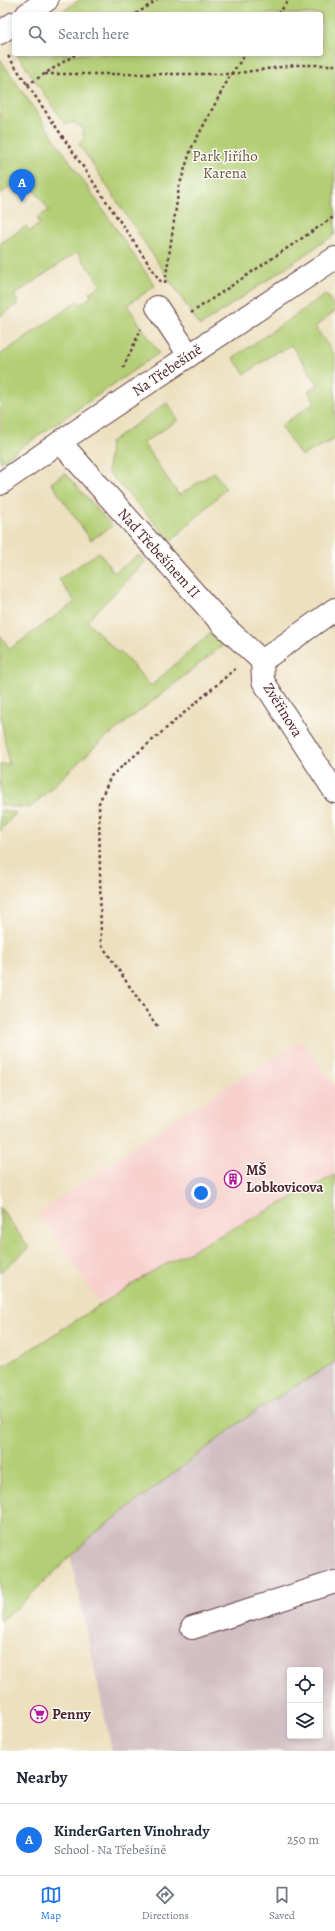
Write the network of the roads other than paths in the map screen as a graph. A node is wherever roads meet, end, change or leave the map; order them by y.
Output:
1 (12, 26) edge
2 (2, 42) edge
3 (335, 258) edge
4 (157, 307) road end
5 (189, 355) junction
6 (60, 442) junction
7 (0, 484) edge
8 (335, 609) edge
9 (258, 657) junction
10 (335, 792) edge
11 (335, 1582) edge
12 (192, 1628) dead end

1 - 2 street
3 - 5 street, Na Třebešíně
4 - 5 street
5 - 6 street, Na Třebešíně
6 - 7 street, Na Třebešíně
6 - 9 street, Nad Třebešínem II
8 - 9 street
9 - 10 street, Zvěřinova
11 - 12 street

